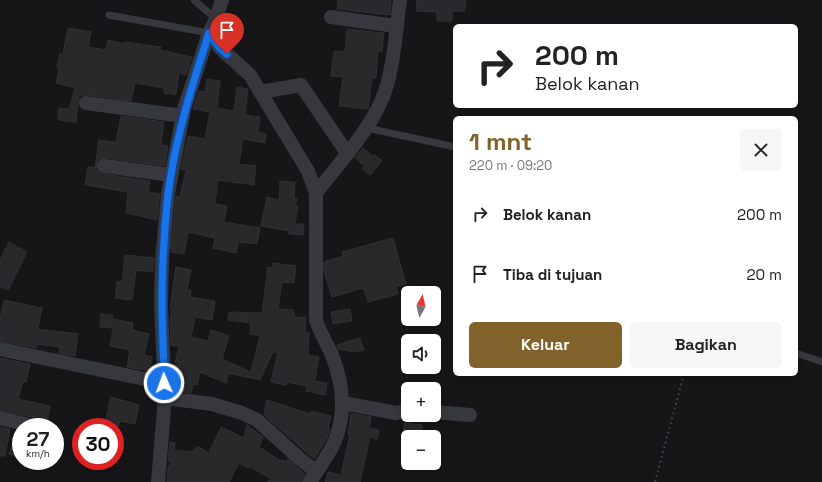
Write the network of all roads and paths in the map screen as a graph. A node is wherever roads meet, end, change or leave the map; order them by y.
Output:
1 (194, 0) edge
2 (222, 0) edge
3 (400, 0) edge
4 (109, 15) dead end
5 (331, 17) dead end
6 (216, 19) junction
7 (396, 26) junction
8 (209, 33) junction
9 (260, 92) junction
10 (86, 103) dead end
11 (183, 116) junction
12 (367, 128) junction
13 (453, 147) edge
14 (347, 153) junction
15 (104, 166) dead end
16 (171, 175) junction
17 (316, 193) junction
18 (0, 349) edge
19 (798, 354) edge
20 (822, 362) edge
21 (683, 376) edge
22 (164, 383) junction
23 (165, 398) junction
24 (343, 403) junction
25 (401, 412) edge
26 (441, 413) edge
27 (470, 415) dead end
28 (0, 418) edge
29 (12, 421) edge
30 (313, 477) edge
31 (158, 482) edge
32 (655, 482) edge

1 - 6 lane
2 - 6 street
3 - 7 street
4 - 8 lane
5 - 7 street
6 - 8 street
7 - 12 street
8 - 9 street
8 - 11 street
9 - 14 street
9 - 17 street
10 - 11 street
11 - 16 street
12 - 13 lane
12 - 14 street
14 - 17 street
15 - 16 street
16 - 22 street
17 - 24 street
18 - 22 street
19 - 20 lane
21 - 32 path
22 - 23 street
23 - 30 street
23 - 31 street
24 - 25 street
24 - 30 street
26 - 27 street
28 - 29 street

